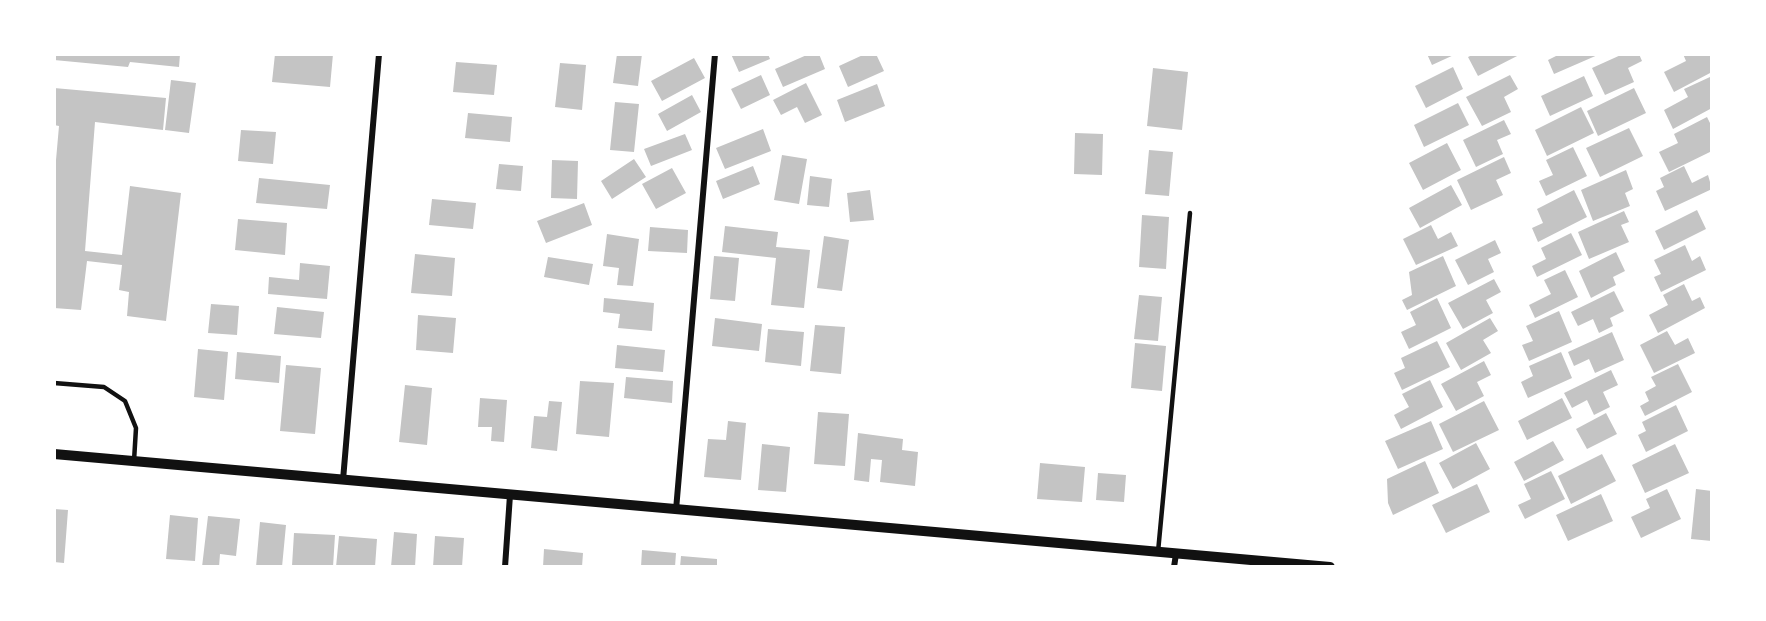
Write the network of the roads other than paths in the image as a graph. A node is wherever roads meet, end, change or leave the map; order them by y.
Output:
1 (379, 54) edge
2 (715, 54) edge
3 (1190, 213) dead end
4 (54, 383) edge
5 (54, 454) edge
6 (134, 461) junction
7 (343, 481) junction
8 (510, 495) junction
9 (676, 510) junction
10 (1158, 552) junction
11 (1176, 554) junction
12 (505, 567) edge
13 (1174, 567) edge
14 (1330, 567) edge

1 - 7 street
2 - 9 street
3 - 10 lane
4 - 6 lane
5 - 6 street
6 - 7 street
7 - 8 street
8 - 9 street
8 - 12 street
9 - 10 street
10 - 11 street
11 - 13 street
11 - 14 street

